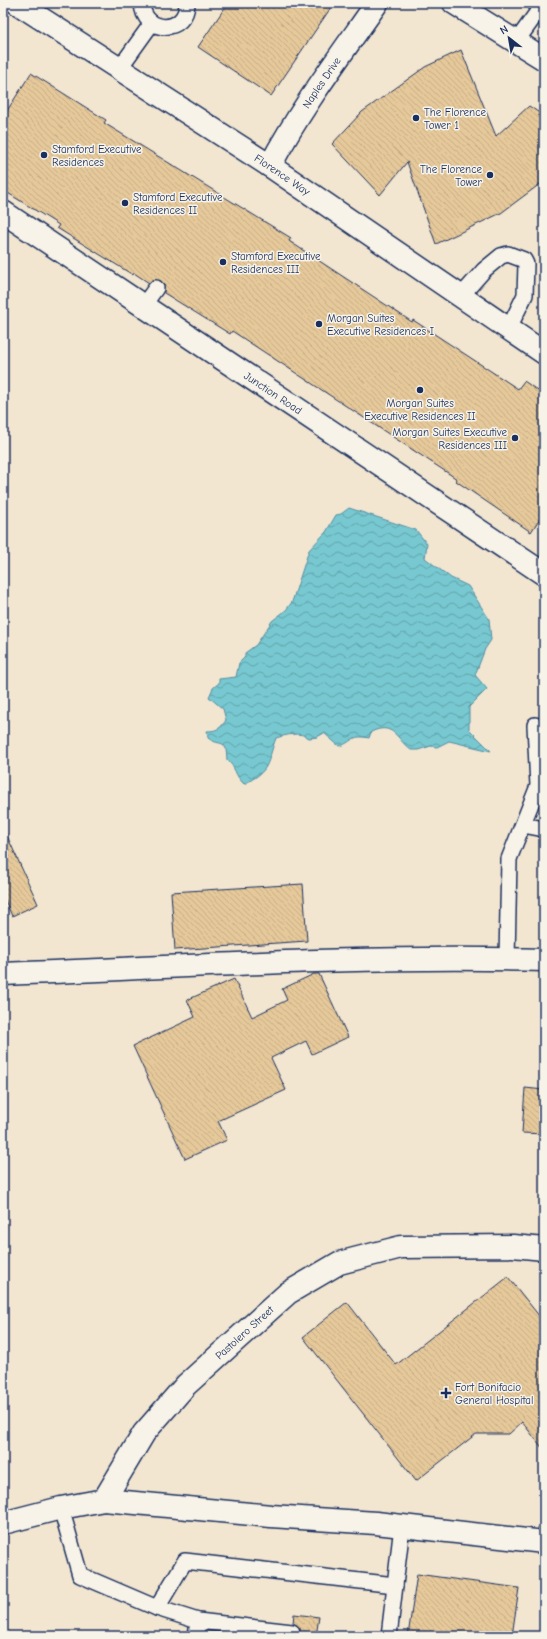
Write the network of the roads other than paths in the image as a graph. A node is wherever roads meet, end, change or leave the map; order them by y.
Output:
1 (17, 3) edge
2 (142, 3) edge
3 (187, 3) edge
4 (377, 3) edge
5 (454, 3) edge
6 (544, 3) edge
7 (152, 23) junction
8 (516, 42) junction
9 (544, 59) edge
10 (119, 69) junction
11 (270, 166) junction
12 (3, 212) edge
13 (156, 288) dead end
14 (461, 296) junction
15 (143, 306) junction
16 (508, 328) junction
17 (544, 353) edge
18 (544, 574) edge
19 (535, 725) dead end
20 (523, 825) junction
21 (544, 829) edge
22 (506, 959) junction
23 (544, 960) edge
24 (3, 974) edge
25 (544, 1249) edge
26 (104, 1500) junction
27 (62, 1508) junction
28 (3, 1523) edge
29 (402, 1526) junction
30 (544, 1542) edge
31 (395, 1585) junction
32 (157, 1608) junction
33 (198, 1621) junction
34 (292, 1632) dead end
35 (196, 1636) edge
36 (389, 1636) edge

1 - 10 street, Florence Way
2 - 7 lane
3 - 7 lane
4 - 11 street, Naples Drive
5 - 8 street
6 - 8 lane
7 - 10 lane
8 - 9 street
10 - 11 street, Florence Way
11 - 14 street, Florence Way
12 - 15 street, Junction Road
13 - 15 lane
14 - 16 street, Florence Way
14 - 16 lane
15 - 18 street, Junction Road
16 - 17 street, Florence Way
19 - 20 lane
20 - 21 lane
20 - 22 lane
22 - 23 street
22 - 24 street
25 - 26 street, Pastolero Street
26 - 27 street
26 - 29 street
27 - 28 street
27 - 32 lane
29 - 30 street
29 - 31 lane
31 - 32 lane
31 - 36 lane
32 - 33 lane
33 - 34 lane
33 - 35 lane

